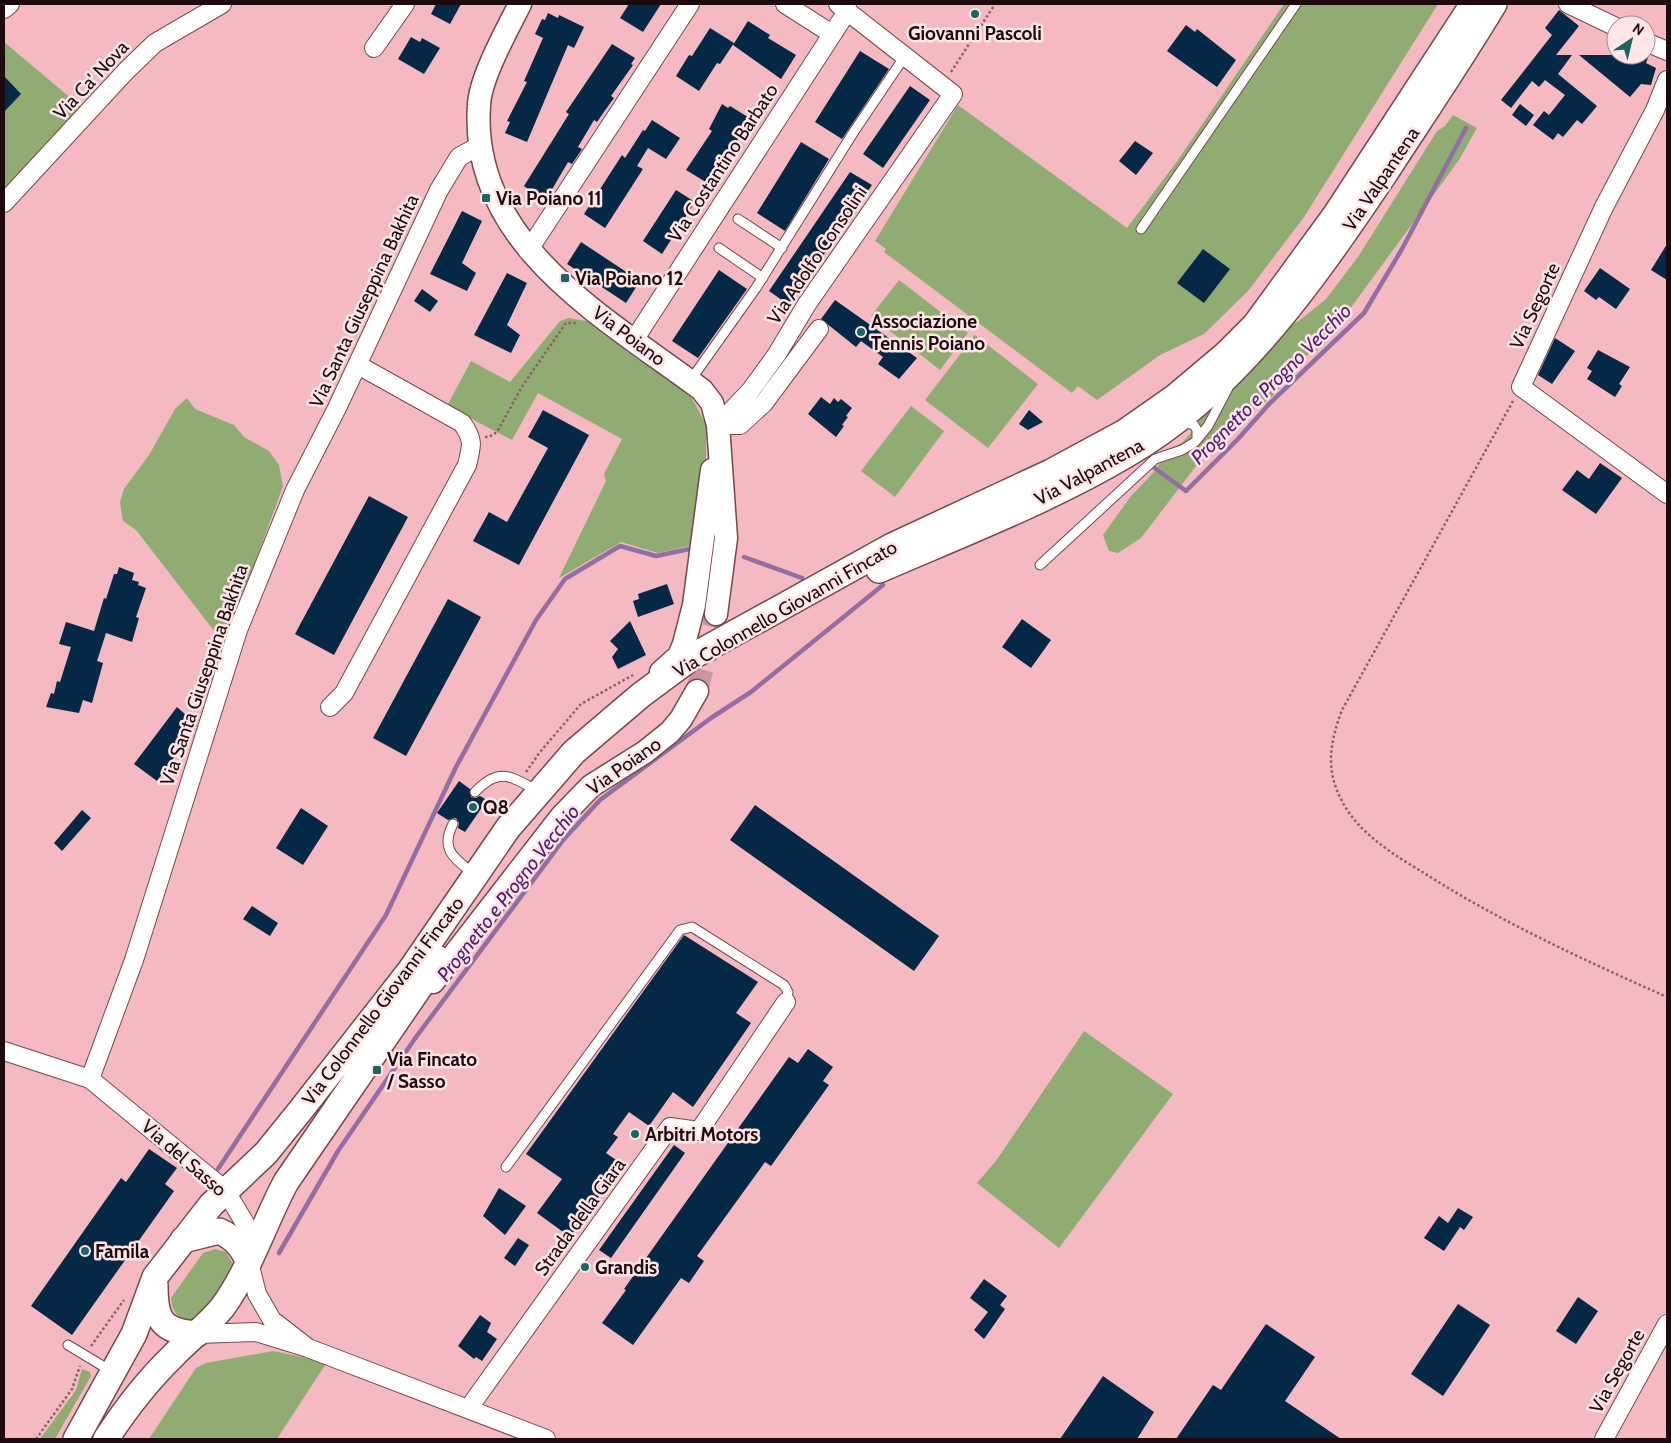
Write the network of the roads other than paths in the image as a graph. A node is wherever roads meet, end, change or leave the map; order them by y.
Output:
1 (10, 4) edge
2 (222, 4) edge
3 (405, 4) edge
4 (520, 4) edge
5 (690, 4) edge
6 (785, 4) edge
7 (1296, 4) edge
8 (1473, 4) edge
9 (1494, 4) edge
10 (1501, 4) edge
11 (1568, 4) edge
12 (843, 7) edge
13 (4, 9) edge
14 (1606, 22) edge
15 (832, 34) junction
16 (1474, 37) junction
17 (374, 48) dead end
18 (905, 56) junction
19 (1667, 80) edge
20 (479, 146) junction
21 (4, 203) edge
22 (738, 219) dead end
23 (1140, 229) dead end
24 (719, 248) dead end
25 (782, 248) junction
26 (528, 251) junction
27 (763, 278) junction
28 (819, 329) dead end
29 (634, 340) junction
30 (1243, 361) junction
31 (358, 365) junction
32 (690, 381) junction
33 (1171, 424) junction
34 (718, 425) junction
35 (1197, 439) junction
36 (1051, 472) joint
37 (1667, 494) edge
38 (1040, 565) dead end
39 (716, 614) tunnel mouth
40 (697, 691) tunnel mouth
41 (330, 708) dead end
42 (594, 734) junction
43 (582, 765) joint
44 (529, 786) junction
45 (475, 792) dead end
46 (453, 824) dead end
47 (475, 876) junction
48 (786, 1002) joint
49 (378, 1049) junction
50 (4, 1051) edge
51 (90, 1079) junction
52 (506, 1167) dead end
53 (225, 1190) junction
54 (183, 1240) junction
55 (249, 1262) junction
56 (155, 1277) junction
57 (1667, 1324) edge
58 (197, 1334) junction
59 (68, 1345) dead end
60 (308, 1348) junction
61 (114, 1373) junction
62 (468, 1409) junction
63 (76, 1439) edge
64 (106, 1439) edge
65 (546, 1439) edge
66 (1604, 1439) edge

1 - 13 street
2 - 21 street, Via Ca' Nova
3 - 17 street
4 - 20 street, Via Poiano
5 - 26 street
6 - 15 street
7 - 23 lane
8 - 36 main road, Via Valpantena
9 - 16 main road, Via Valpantena
10 - 16 street, Via Valpantena
11 - 14 street
12 - 15 street, Via Costantino Barbato
12 - 18 street
15 - 29 street, Via Costantino Barbato
16 - 30 main road, Via Valpantena
18 - 25 lane
18 - 34 street, Via Adolfo Consolini
19 - 37 street, Via Segorte
20 - 26 street, Via Poiano
20 - 31 street, Via Santa Giuseppina Bakhita
22 - 25 lane
24 - 27 lane
25 - 27 lane
26 - 29 street, Via Poiano
27 - 32 lane
28 - 34 street
29 - 32 street, Via Poiano
30 - 33 main road, Via Valpantena
30 - 35 lane
31 - 41 street
31 - 51 street, Via Santa Giuseppina Bakhita
32 - 34 street, Via Poiano
33 - 35 lane
33 - 43 main road, Via Valpantena
34 - 39 street, Via Poiano
34 - 42 street, Via Poiano
35 - 38 lane
36 - 42 main road, Via Colonnello Giovanni Fincato
40 - 49 street, Via Poiano
42 - 44 main road, Via Colonnello Giovanni Fincato
43 - 49 main road, Via Colonnello Giovanni Fincato
44 - 45 lane
44 - 47 main road, Via Colonnello Giovanni Fincato
46 - 47 lane
47 - 53 main road, Via Colonnello Giovanni Fincato
48 - 52 lane
48 - 62 street, Strada della Giara
49 - 55 main road, Via Colonnello Giovanni Fincato
50 - 51 street, Via del Sasso
51 - 53 street, Via del Sasso
53 - 54 main road, Via Colonnello Giovanni Fincato
53 - 55 street, Via del Sasso
54 - 55 main road
54 - 56 main road, Via Colonnello Giovanni Fincato
55 - 58 main road, Via Colonnello Giovanni Fincato
55 - 60 street
56 - 58 main road
56 - 61 main road, Via Colonnello Giovanni Fincato
57 - 66 street, Via Segorte
58 - 60 street
58 - 64 main road, Via Colonnello Giovanni Fincato
59 - 61 lane
60 - 62 street
61 - 63 main road, Via Colonnello Giovanni Fincato
62 - 65 street

